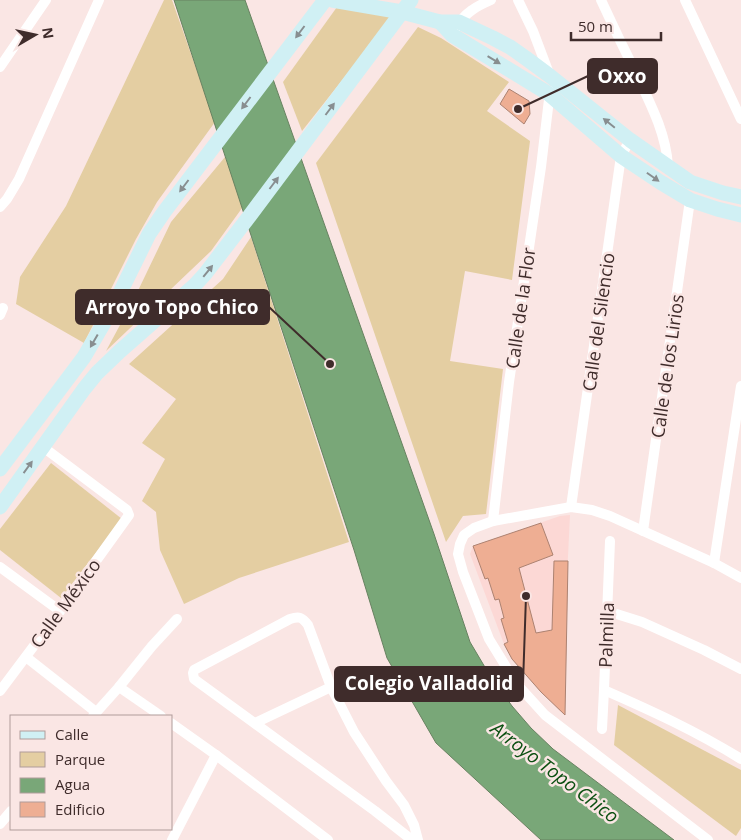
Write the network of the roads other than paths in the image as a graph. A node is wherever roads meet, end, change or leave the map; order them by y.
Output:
1 (46, 0) edge
2 (99, 0) edge
3 (325, 0) edge
4 (332, 0) edge
5 (492, 0) edge
6 (518, 0) edge
7 (601, 0) edge
8 (685, 0) edge
9 (407, 6) edge
10 (456, 29) junction
11 (0, 67) edge
12 (550, 76) junction
13 (550, 94) junction
14 (741, 118) edge
15 (630, 140) junction
16 (621, 156) junction
17 (668, 166) junction
18 (741, 197) edge
19 (690, 200) junction
20 (0, 207) edge
21 (741, 215) edge
22 (741, 386) edge
23 (43, 447) junction
24 (0, 469) edge
25 (0, 507) edge
26 (571, 507) junction
27 (493, 521) junction
28 (643, 531) junction
29 (610, 541) dead end
30 (714, 563) junction
31 (0, 567) edge
32 (741, 578) edge
33 (60, 611) junction
34 (607, 611) junction
35 (177, 619) dead end
36 (26, 657) junction
37 (741, 669) edge
38 (119, 686) junction
39 (331, 687) junction
40 (604, 690) junction
41 (0, 691) edge
42 (94, 714) edge
43 (160, 715) edge
44 (255, 722) junction
45 (172, 724) edge
46 (602, 729) dead end
47 (216, 755) junction
48 (741, 759) edge
49 (10, 812) edge
50 (0, 824) edge
51 (412, 838) edge
52 (172, 840) edge
53 (328, 840) edge
54 (708, 840) edge

1 - 11 street
2 - 20 street
3 -> 24 street
4 - 9 street
5 - 10 street
6 - 12 street
7 - 17 street
8 - 14 street
9 - 10 street
23 -> 9 street
10 - 12 street
10 -> 13 street
12 - 13 street
15 -> 12 street
13 - 16 street
13 - 27 street, Calle de la Flor
15 - 16 street, Calle del Silencio
15 - 17 street
16 -> 19 street
16 - 26 street, Calle del Silencio
17 - 18 street
19 - 21 street
19 - 28 street, Calle de los Lirios
22 - 30 street
25 -> 23 street
23 - 33 street, Calle México
26 - 27 street
26 - 28 street
27 - 54 street
28 - 30 street
29 - 34 street, Palmilla
30 - 32 street
31 - 33 street
33 - 36 street, Calle México
34 - 37 street
34 - 40 street, Palmilla
35 - 38 street
36 - 41 street, Calle México
36 - 42 street
38 - 42 street
38 - 43 street
39 - 44 street
39 - 44 street
39 - 51 street
40 - 46 street, Palmilla
40 - 48 street
44 - 51 street
45 - 47 street
47 - 52 street
47 - 53 street
49 - 50 street

